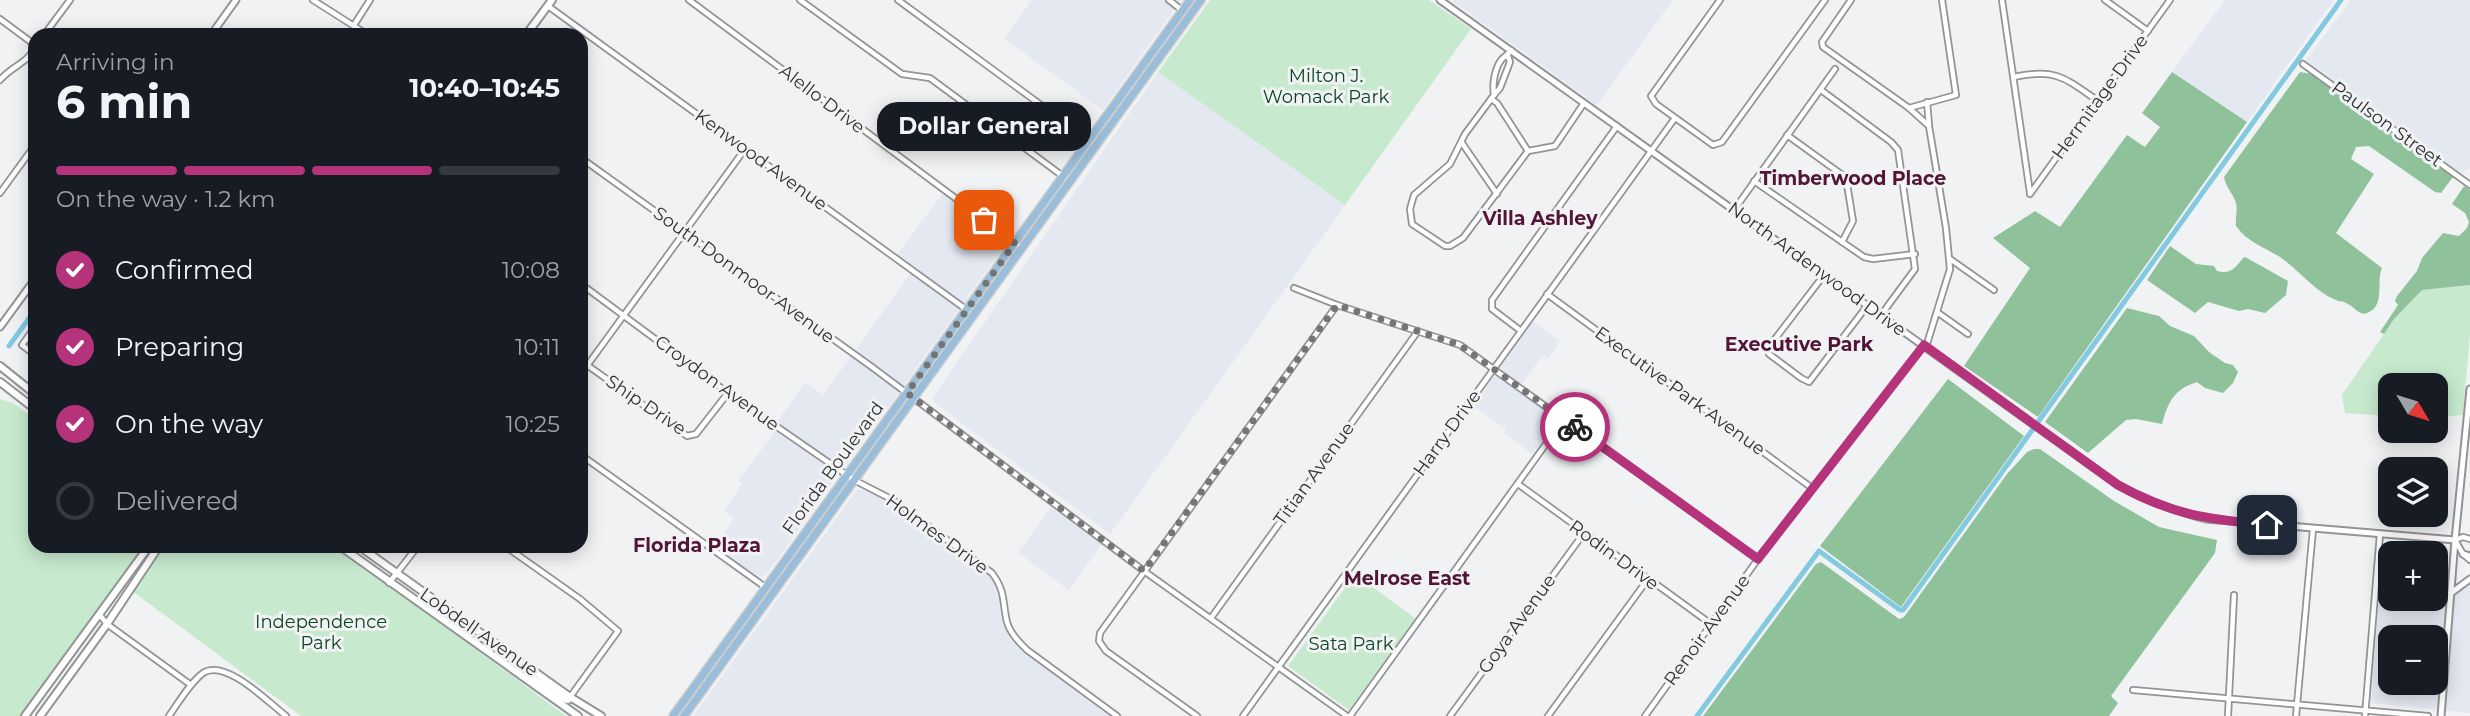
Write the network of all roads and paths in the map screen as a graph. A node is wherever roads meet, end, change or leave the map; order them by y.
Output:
1 (70, 0) edge
2 (236, 0) edge
3 (313, 0) edge
4 (370, 0) edge
5 (689, 0) edge
6 (800, 0) edge
7 (898, 0) edge
8 (1169, 0) edge
9 (1190, 0) edge
10 (1201, 0) edge
11 (1440, 0) edge
12 (1720, 0) edge
13 (1825, 0) edge
14 (1851, 0) edge
15 (1942, 0) edge
16 (2002, 0) edge
17 (2105, 0) edge
18 (2170, 0) edge
19 (550, 3) edge
20 (1186, 13) junction
21 (0, 19) edge
22 (354, 25) junction
23 (49, 28) edge
24 (216, 28) edge
25 (358, 28) edge
26 (531, 28) edge
27 (583, 28) edge
28 (588, 31) edge
29 (2148, 31) junction
30 (28, 41) edge
31 (1509, 52) junction
32 (1154, 58) junction
33 (28, 59) edge
34 (2303, 64) dead end
35 (1835, 69) dead end
36 (2014, 77) junction
37 (0, 80) edge
38 (1821, 90) junction
39 (1492, 97) junction
40 (2098, 101) junction
41 (1584, 102) junction
42 (1927, 102) junction
43 (1909, 108) junction
44 (1675, 118) junction
45 (1618, 126) junction
46 (1929, 126) junction
47 (1787, 135) junction
48 (1089, 140) junction
49 (1462, 144) junction
50 (1097, 145) junction
51 (745, 149) junction
52 (1528, 151) junction
53 (1651, 151) junction
54 (28, 155) edge
55 (588, 163) edge
56 (2470, 175) edge
57 (1063, 176) junction
58 (2461, 178) junction
59 (1070, 181) junction
60 (1754, 181) junction
61 (2470, 185) edge
62 (0, 193) edge
63 (1497, 194) junction
64 (1734, 210) junction
65 (684, 231) junction
66 (1842, 242) junction
67 (1015, 243) junction
68 (1022, 248) junction
69 (1914, 254) junction
70 (1949, 259) junction
71 (1824, 275) junction
72 (1294, 288) dead end
73 (28, 289) edge
74 (588, 289) edge
75 (1994, 290) dead end
76 (1547, 294) junction
77 (1337, 305) junction
78 (1867, 306) junction
79 (1937, 312) junction
80 (970, 313) junction
81 (624, 315) junction
82 (1881, 315) junction
83 (0, 327) edge
84 (1418, 331) junction
85 (1521, 331) junction
86 (1968, 334) dead end
87 (28, 337) edge
88 (1925, 346) junction
89 (28, 350) edge
90 (588, 364) edge
91 (0, 366) edge
92 (588, 366) edge
93 (1494, 369) junction
94 (0, 382) edge
95 (28, 388) edge
96 (2470, 389) edge
97 (0, 391) edge
98 (728, 393) junction
99 (910, 395) junction
100 (18, 396) junction
101 (2469, 398) edge
102 (28, 404) edge
103 (896, 408) junction
104 (1564, 419) junction
105 (888, 434) junction
106 (588, 460) edge
107 (851, 478) junction
108 (1518, 484) junction
109 (1812, 488) junction
110 (2314, 529) junction
111 (1584, 533) junction
112 (2380, 534) junction
113 (2470, 539) edge
114 (2455, 540) junction
115 (144, 553) edge
116 (154, 553) edge
117 (349, 553) edge
118 (369, 553) edge
119 (412, 553) edge
120 (515, 553) edge
121 (2463, 554) joint
122 (2470, 558) edge
123 (1758, 559) junction
124 (1144, 571) junction
125 (396, 573) junction
126 (1648, 579) junction
127 (2470, 579) edge
128 (389, 583) junction
129 (766, 588) junction
130 (2451, 593) junction
131 (2234, 595) dead end
132 (99, 614) junction
133 (1211, 618) junction
134 (107, 624) junction
135 (1711, 624) junction
136 (726, 643) junction
137 (733, 648) junction
138 (73, 650) junction
139 (83, 657) junction
140 (1279, 667) junction
141 (520, 676) junction
142 (191, 685) junction
143 (2133, 690) dead end
144 (43, 691) junction
145 (570, 697) junction
146 (53, 698) junction
147 (2229, 699) junction
148 (2297, 704) junction
149 (2366, 713) edge
150 (25, 716) edge
151 (40, 716) edge
152 (169, 716) edge
153 (286, 716) edge
154 (578, 716) edge
155 (601, 716) edge
156 (673, 716) edge
157 (684, 716) edge
158 (1117, 716) edge
159 (1198, 716) edge
160 (1243, 716) edge
161 (1349, 716) edge
162 (1450, 716) edge
163 (1548, 716) edge
164 (1645, 716) edge
165 (2228, 716) edge
166 (2296, 716) edge
167 (2428, 716) edge
168 (2441, 716) edge

1 - 23 street
2 - 24 street
3 - 22 street
4 - 22 street
5 - 67 street, Alello Drive
6 - 57 street
7 - 48 street
8 - 20 street
9 - 20 main road, Florida Boulevard
10 - 20 main road, Florida Boulevard
11 - 31 street, North Ardenwood Drive
12 - 44 street
13 - 44 street
14 - 43 street
15 - 42 street
16 - 36 street
17 - 29 street
18 - 29 street, Hermitage Drive
19 - 26 main road
19 - 27 street, Kenwood Avenue
20 - 32 main road, Florida Boulevard
21 - 30 street
22 - 25 street
28 - 51 street, Kenwood Avenue
29 - 40 street, Hermitage Drive
31 - 39 street
31 - 41 street, North Ardenwood Drive
32 - 48 main road, Florida Boulevard
32 - 50 main road, Florida Boulevard
33 - 37 street
34 - 58 street, Paulson Street
35 - 38 street
36 - 40 street
36 - 40 street, Hermitage Drive
38 - 47 street
38 - 69 street
39 - 49 street
39 - 52 street
41 - 45 street, North Ardenwood Drive
41 - 52 street
42 - 43 street
42 - 46 street
43 - 46 street
44 - 53 street, Harry Drive
45 - 53 street, North Ardenwood Drive
45 - 85 street
46 - 70 street
47 - 60 street
47 - 66 street
48 - 50 street
48 - 57 main road, Florida Boulevard
49 - 63 street
49 - 63 street
50 - 59 main road, Florida Boulevard
51 - 65 street
51 - 80 street, Kenwood Avenue
52 - 63 street
53 - 64 street, North Ardenwood Drive
53 - 76 street, Harry Drive
54 - 62 street
55 - 65 street, South Donmoor Avenue
56 - 58 street
57 - 59 street
57 - 67 main road, Florida Boulevard
58 - 61 street, Paulson Street
59 - 68 main road, Florida Boulevard
60 - 64 street
60 - 66 street
64 - 71 street, North Ardenwood Drive
65 - 81 street
65 - 99 street, South Donmoor Avenue
66 - 69 street
67 - 68 street, Alello Drive
67 - 80 main road, Florida Boulevard
68 - 80 main road, Florida Boulevard
69 - 82 street
70 - 75 street
70 - 79 street
71 - 78 street, North Ardenwood Drive
71 - 78 street
72 - 77 street
73 - 83 street
74 - 81 street, Croydon Avenue
76 - 85 street, Harry Drive
76 - 109 street, Executive Park Avenue
77 - 84 street
77 - 124 street
78 - 82 street, North Ardenwood Drive
79 - 86 street
79 - 88 street
80 - 99 main road, Florida Boulevard
81 - 90 street
81 - 98 street, Croydon Avenue
82 - 88 street, North Ardenwood Drive
84 - 93 street
84 - 133 street, Titian Avenue
85 - 93 street, Harry Drive
87 - 89 street
88 - 109 street, Renoir Avenue
88 - 110 street, North Ardenwood Drive
91 - 95 main road
92 - 98 street, Ship Drive
93 - 104 street
93 - 140 street, Harry Drive
94 - 100 main road
96 - 101 street
97 - 100 main road
98 - 107 street, Croydon Avenue
99 - 103 main road, Florida Boulevard
99 - 105 main road, Florida Boulevard
99 - 124 street, South Donmoor Avenue
100 - 102 main road
101 - 114 street
103 - 105 main road
103 - 107 main road, Florida Boulevard
104 - 108 street
104 - 123 street
105 - 107 main road, Florida Boulevard
106 - 129 street
107 - 129 main road, Florida Boulevard
107 - 137 main road, Florida Boulevard
107 - 158 street, Holmes Drive
108 - 111 street, Rodin Drive
108 - 161 street
109 - 123 street, Renoir Avenue
110 - 112 street, North Ardenwood Drive
110 - 148 street
111 - 126 street, Rodin Drive
111 - 162 street, Goya Avenue
112 - 114 street, North Ardenwood Drive
112 - 149 street
113 - 114 street, North Ardenwood Drive
114 - 121 street
114 - 130 street
115 - 132 main road
116 - 134 main road
117 - 128 main road, Lobdell Avenue
118 - 125 main road, Lobdell Avenue
119 - 125 street
120 - 145 street
121 - 122 street
123 - 135 street, Renoir Avenue
124 - 133 street, South Donmoor Avenue
124 - 159 street
125 - 128 street
125 - 145 main road, Lobdell Avenue
126 - 135 street, Rodin Drive
126 - 163 street
127 - 130 street
128 - 141 main road, Lobdell Avenue
129 - 136 main road, Florida Boulevard
130 - 168 street
131 - 147 street
132 - 134 street
132 - 138 main road
133 - 140 street, South Donmoor Avenue
134 - 139 main road
134 - 142 street
135 - 164 street, Renoir Avenue
136 - 137 main road
136 - 156 main road, Florida Boulevard
137 - 157 main road, Florida Boulevard
138 - 139 street
138 - 144 main road
139 - 146 main road
140 - 160 street, Harry Drive
140 - 161 street, South Donmoor Avenue
141 - 145 main road
141 - 154 main road, Lobdell Avenue
142 - 152 street
142 - 153 street
143 - 147 street
144 - 146 street
144 - 150 main road
145 - 155 main road, Lobdell Avenue
146 - 151 main road
147 - 148 street
147 - 165 street
148 - 149 street
148 - 166 street
149 - 167 street

